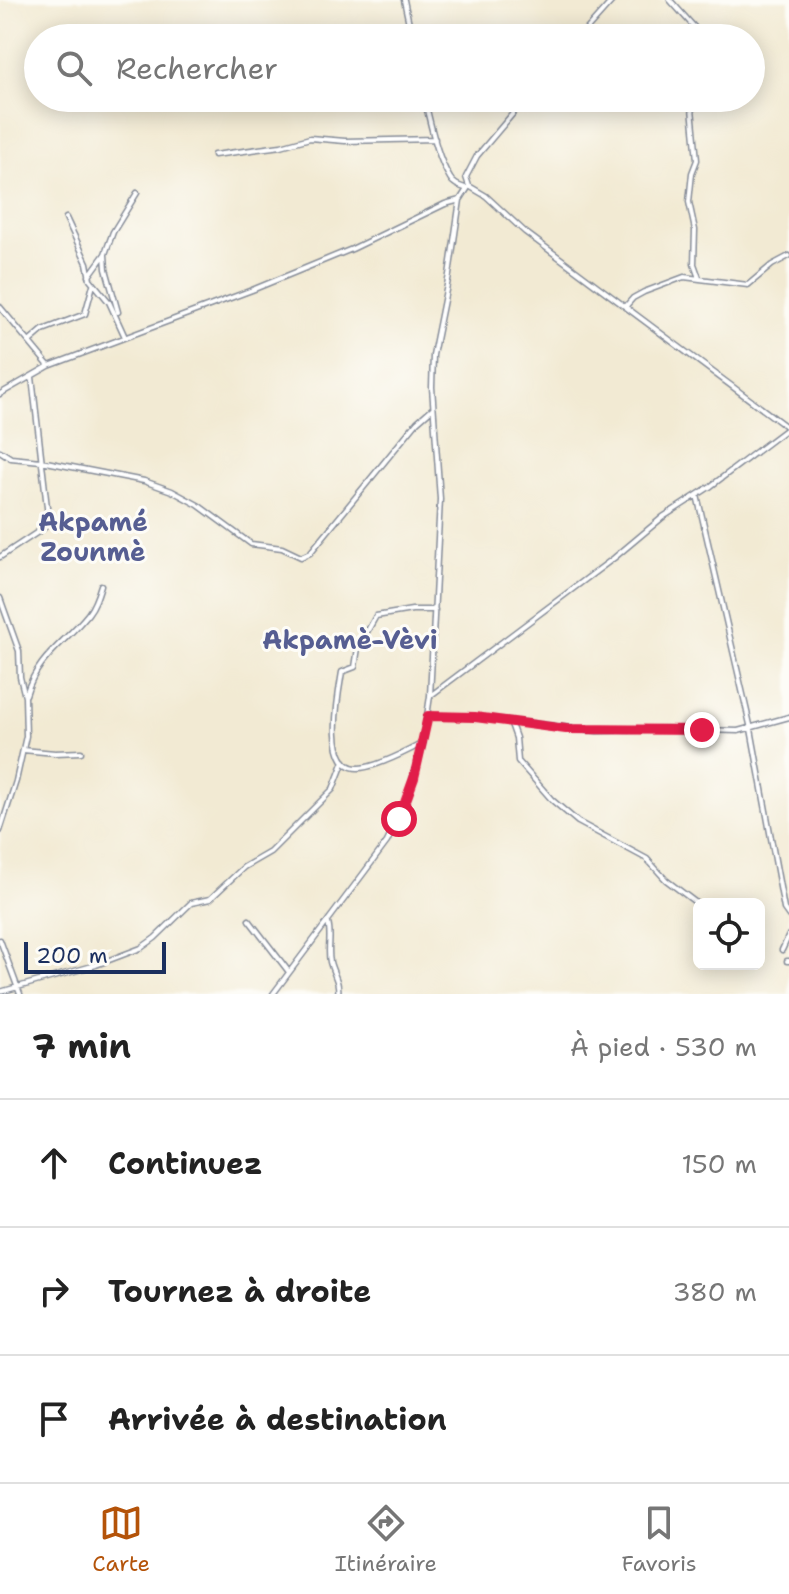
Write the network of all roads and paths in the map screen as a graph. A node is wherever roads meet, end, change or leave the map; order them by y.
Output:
1 (404, 0) edge
2 (613, 0) edge
3 (670, 0) edge
4 (409, 24) edge
5 (592, 24) edge
6 (691, 24) edge
7 (428, 112) edge
8 (514, 112) edge
9 (692, 112) edge
10 (435, 139) junction
11 (214, 155) dead end
12 (467, 187) junction
13 (137, 193) dead end
14 (460, 200) junction
15 (66, 218) dead end
16 (105, 254) junction
17 (789, 256) edge
18 (89, 276) junction
19 (699, 278) junction
20 (93, 285) junction
21 (626, 306) junction
22 (0, 307) edge
23 (118, 318) junction
24 (125, 337) junction
25 (29, 342) junction
26 (49, 366) junction
27 (32, 377) junction
28 (0, 394) edge
29 (433, 408) junction
30 (789, 428) edge
31 (0, 451) edge
32 (41, 461) junction
33 (697, 495) junction
34 (0, 557) edge
35 (101, 585) dead end
36 (0, 598) edge
37 (435, 610) junction
38 (430, 696) junction
39 (25, 697) junction
40 (428, 716) junction
41 (789, 717) edge
42 (510, 721) junction
43 (751, 729) junction
44 (423, 743) junction
45 (23, 750) junction
46 (81, 752) dead end
47 (344, 761) junction
48 (0, 831) edge
49 (693, 900) edge
50 (789, 916) edge
51 (249, 920) dead end
52 (328, 923) junction
53 (789, 935) edge
54 (0, 940) edge
55 (782, 950) dead end
56 (289, 972) junction
57 (19, 991) edge
58 (0, 992) edge
59 (273, 994) edge
60 (338, 994) edge

1 - 4 street
2 - 5 street
3 - 6 street
7 - 10 street
8 - 12 street
9 - 19 street
10 - 11 street
10 - 12 street
12 - 14 street
12 - 21 street
13 - 16 street
14 - 24 street
14 - 29 street
15 - 18 street
16 - 18 street
16 - 23 street
17 - 19 street
18 - 20 street
19 - 21 street
20 - 23 street
20 - 25 street
21 - 30 street
22 - 25 street
23 - 24 street
24 - 26 street
25 - 26 street
26 - 27 street
27 - 28 street
27 - 32 street
29 - 32 street
29 - 37 street
30 - 33 street
31 - 32 street
32 - 34 street
33 - 38 street
33 - 43 street
35 - 39 street
36 - 39 street
37 - 38 street
37 - 47 street
38 - 40 street
39 - 45 street
40 - 42 street
40 - 44 street
41 - 43 street
42 - 43 street
42 - 49 street
43 - 50 street
44 - 47 street
44 - 52 street
45 - 46 street
45 - 48 street
47 - 57 street
51 - 56 street
52 - 56 street
52 - 60 street
53 - 55 street
54 - 57 street
56 - 59 street
57 - 58 street

